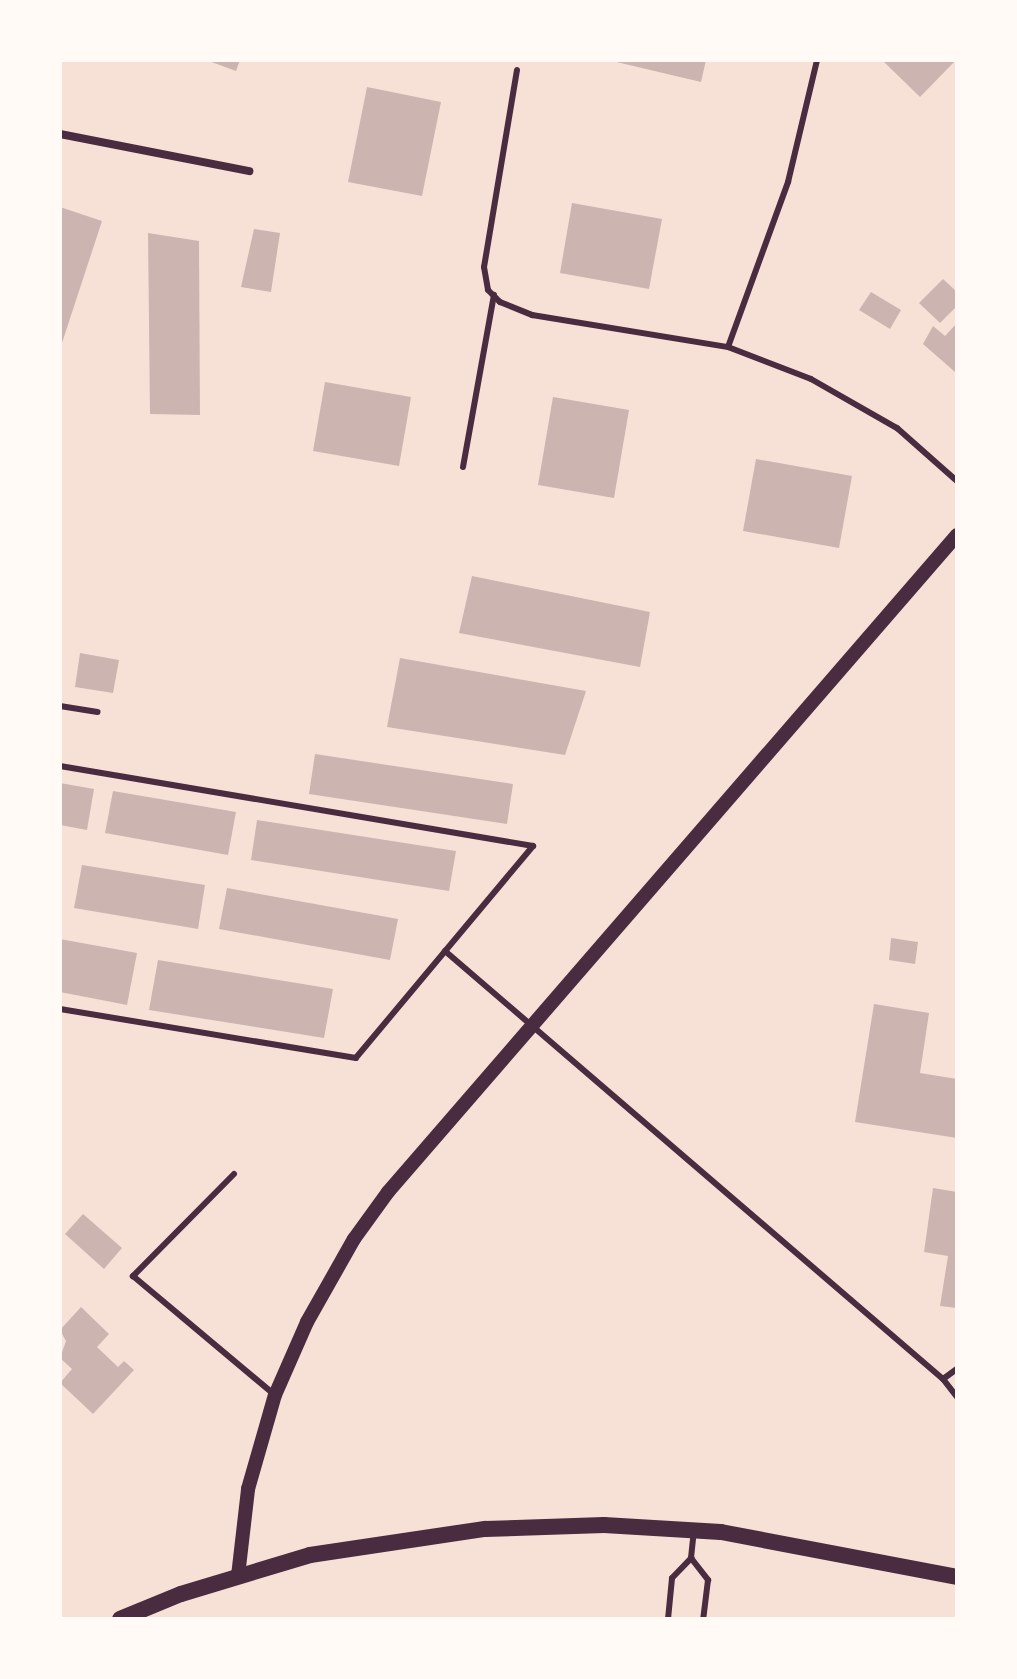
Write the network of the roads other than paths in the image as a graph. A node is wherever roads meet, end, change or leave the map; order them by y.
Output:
1 (817, 60) edge
2 (517, 70) dead end
3 (60, 134) edge
4 (249, 171) dead end
5 (494, 295) junction
6 (728, 347) junction
7 (463, 467) dead end
8 (957, 481) edge
9 (957, 535) edge
10 (60, 706) edge
11 (98, 712) dead end
12 (60, 766) edge
13 (445, 951) junction
14 (60, 1009) edge
15 (530, 1025) junction
16 (234, 1174) dead end
17 (957, 1369) edge
18 (943, 1379) junction
19 (275, 1395) junction
20 (957, 1397) edge
21 (694, 1531) junction
22 (691, 1558) junction
23 (238, 1576) junction
24 (957, 1577) edge
25 (120, 1619) edge
26 (668, 1619) edge
27 (703, 1619) edge

1 - 6 lane
2 - 5 lane
3 - 4 street
5 - 6 lane
5 - 7 lane
6 - 8 lane
9 - 15 street
10 - 11 lane
12 - 13 lane
13 - 14 lane
13 - 15 lane
15 - 18 lane
15 - 19 street
16 - 19 lane
17 - 18 lane
18 - 20 lane
19 - 23 street
21 - 22 lane
21 - 23 main road
21 - 24 main road
22 - 26 lane
22 - 27 lane
23 - 25 main road

